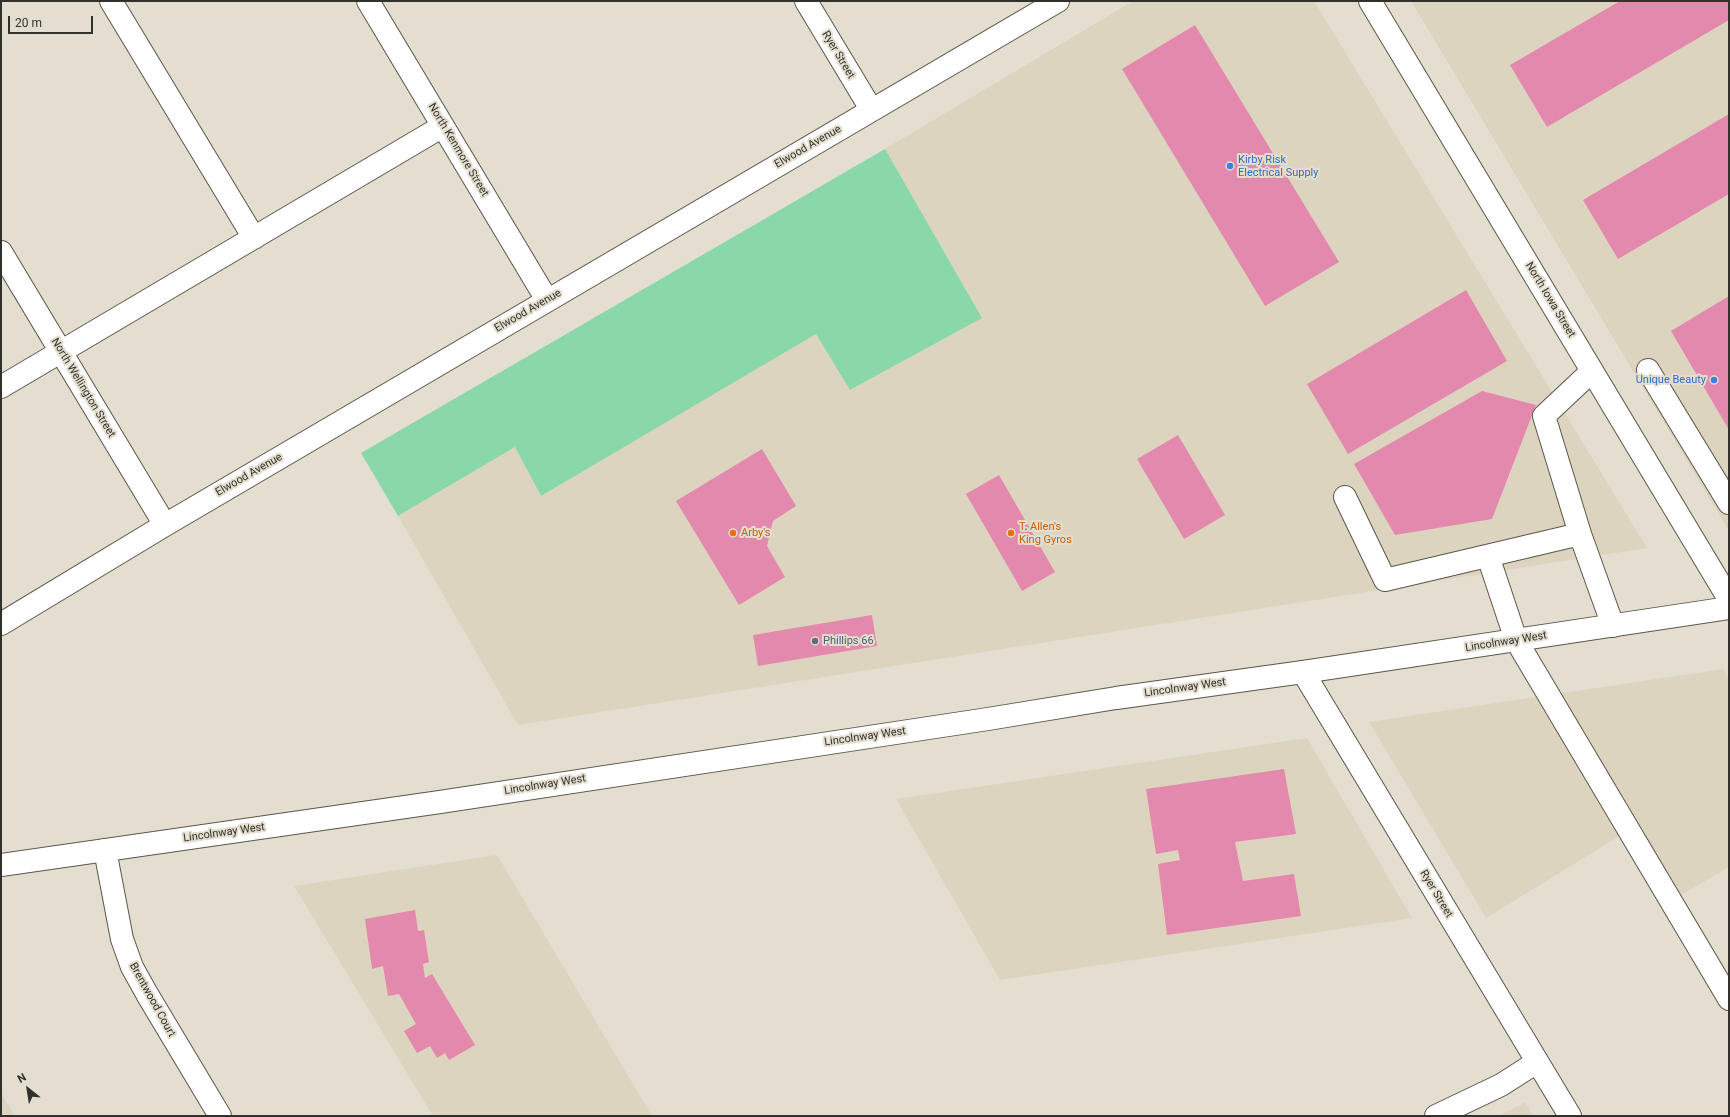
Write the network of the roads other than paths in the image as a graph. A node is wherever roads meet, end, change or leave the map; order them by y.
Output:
1 (111, 1) edge
2 (368, 1) edge
3 (806, 1) edge
4 (1058, 1) edge
5 (1370, 1) edge
6 (871, 110) junction
7 (443, 126) junction
8 (254, 238) junction
9 (1, 252) edge
10 (547, 300) junction
11 (61, 351) junction
12 (1648, 370) dead end
13 (1592, 371) junction
14 (1, 387) edge
15 (1345, 497) dead end
16 (1729, 503) edge
17 (165, 525) junction
18 (1580, 534) junction
19 (1488, 556) junction
20 (1729, 599) edge
21 (1729, 608) edge
22 (1, 624) edge
23 (1613, 626) junction
24 (1516, 640) junction
25 (1303, 672) junction
26 (105, 850) junction
27 (1, 865) edge
28 (1729, 998) edge
29 (1537, 1062) junction
30 (220, 1116) edge
31 (1436, 1116) edge
32 (1570, 1116) edge

1 - 8 street
2 - 7 street, North Kenmore Street
3 - 6 street, Ryer Street
4 - 6 street, Elwood Avenue
5 - 13 street, North Iowa Street
6 - 10 street, Elwood Avenue
7 - 8 street
7 - 10 street, North Kenmore Street
8 - 11 street
9 - 11 street, North Wellington Street
10 - 17 street, Elwood Avenue
11 - 14 street
11 - 17 street, North Wellington Street
12 - 16 street
13 - 18 street
13 - 20 street, North Iowa Street
15 - 19 street
17 - 22 street, Elwood Avenue
18 - 19 street
18 - 23 street
19 - 24 street
21 - 23 street, Lincolnway West
23 - 24 street, Lincolnway West
24 - 25 street, Lincolnway West
24 - 28 street
25 - 26 street, Lincolnway West
25 - 29 street, Ryer Street
26 - 27 street, Lincolnway West
26 - 30 street, Brentwood Court
29 - 31 street
29 - 32 street, Ryer Street

